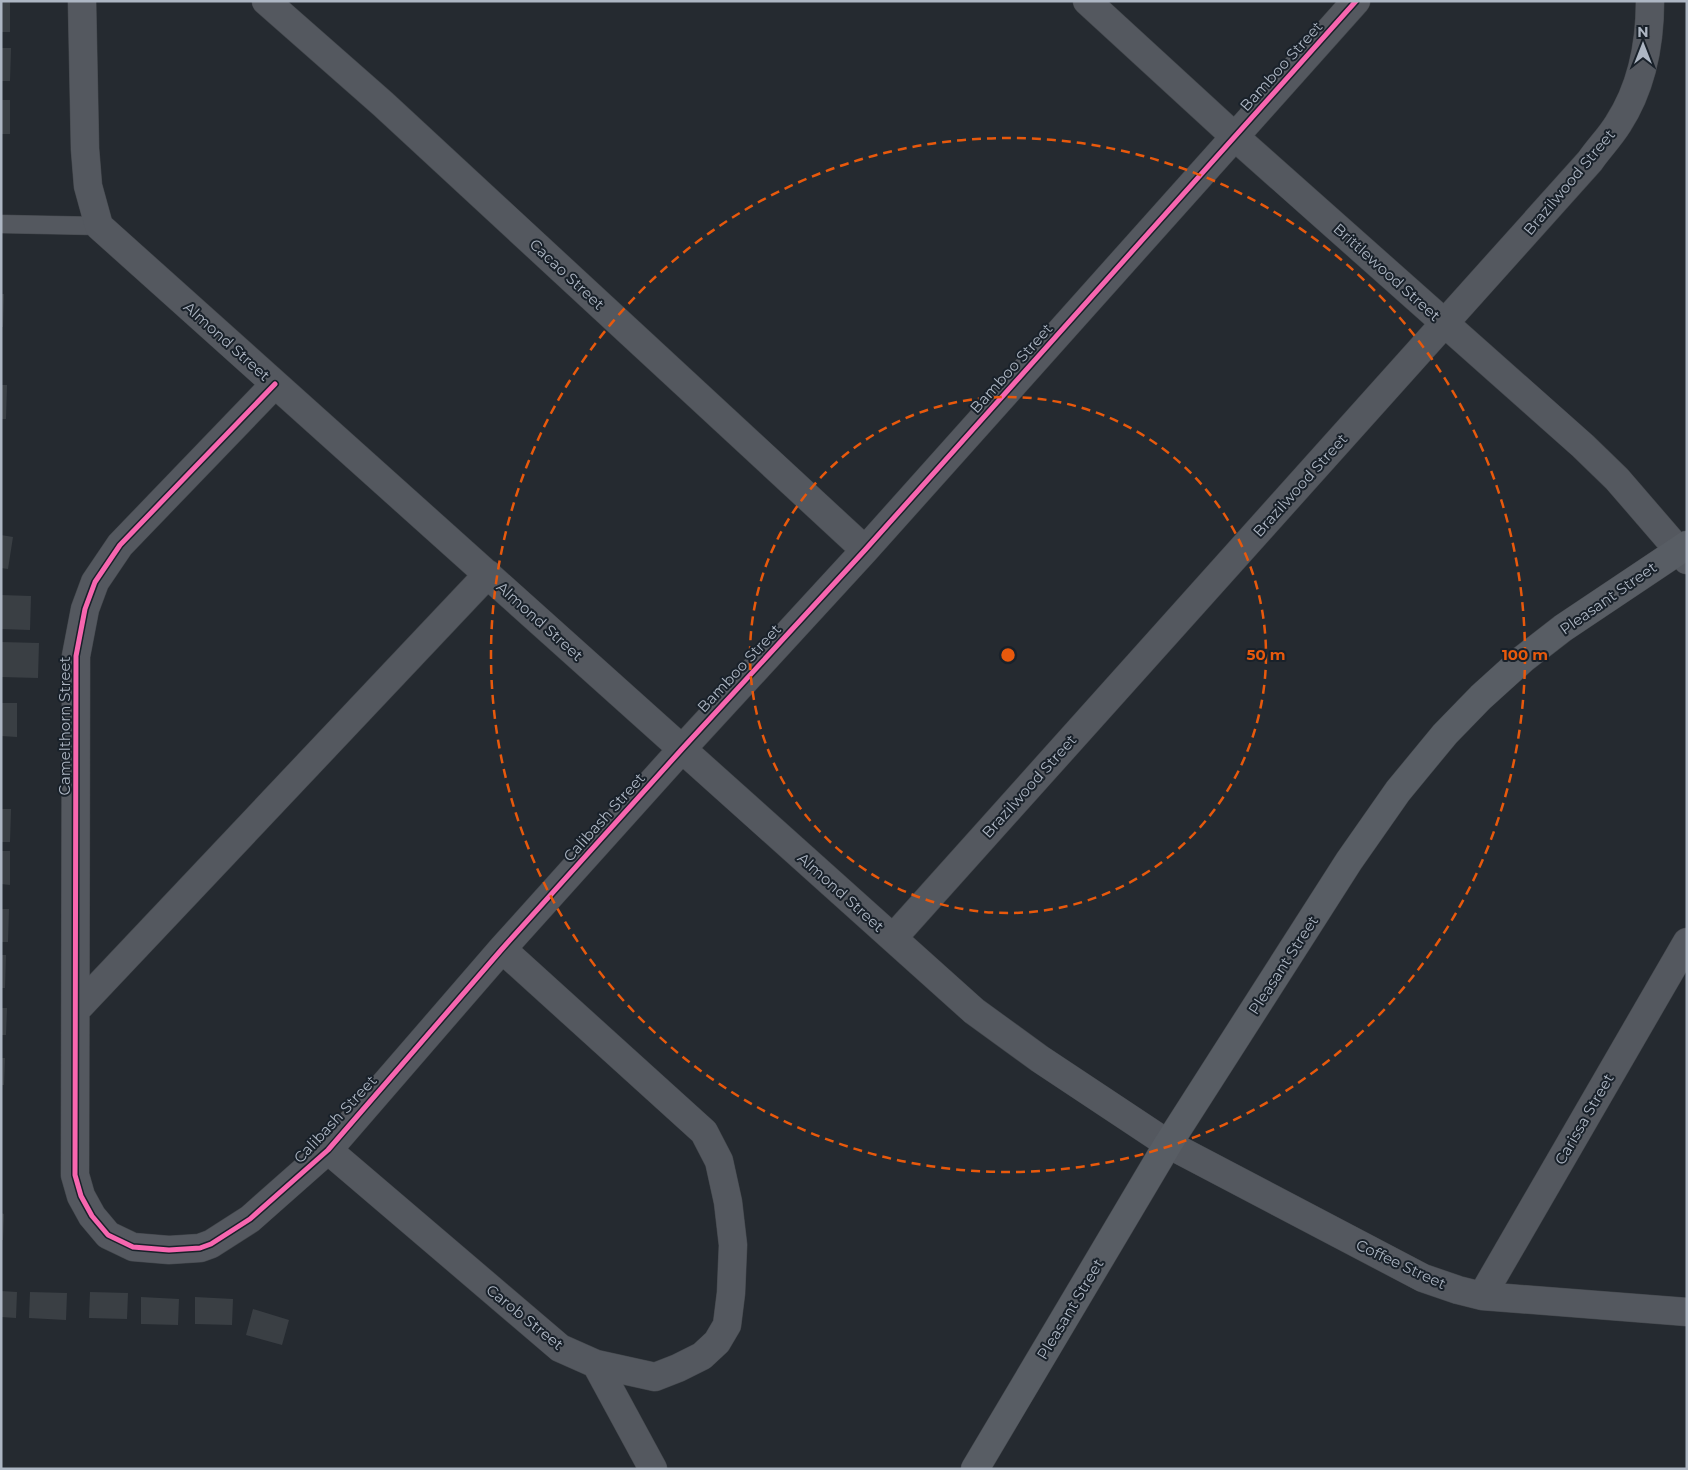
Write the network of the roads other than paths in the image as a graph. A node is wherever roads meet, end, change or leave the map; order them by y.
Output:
1 (82, 1) edge
2 (266, 1) edge
3 (1087, 1) edge
4 (1356, 1) edge
5 (1650, 1) edge
6 (1234, 136) junction
7 (1, 224) edge
8 (99, 226) junction
9 (1445, 324) junction
10 (275, 384) junction
11 (865, 550) junction
12 (1684, 552) edge
13 (488, 574) junction
14 (682, 749) junction
15 (893, 938) junction
16 (1687, 942) edge
17 (502, 949) junction
18 (76, 1001) junction
19 (1168, 1144) junction
20 (328, 1150) junction
21 (1482, 1296) junction
22 (1687, 1312) edge
23 (596, 1364) junction
24 (653, 1469) edge
25 (975, 1469) edge

1 - 8 street
2 - 11 street, Cacao Street
3 - 6 street, Brittlewood Street
4 - 6 street, Bamboo Street
5 - 9 street, Brazilwood Street
6 - 9 street, Brittlewood Street
6 - 11 street, Bamboo Street
7 - 8 lane
8 - 10 street, Almond Street
9 - 12 street, Brittlewood Street
9 - 15 street, Brazilwood Street
10 - 13 street, Almond Street
10 - 18 street, Camelthorn Street
11 - 14 street, Bamboo Street
12 - 19 street, Pleasant Street
13 - 14 street, Almond Street
13 - 18 street
14 - 15 street, Almond Street
14 - 17 street, Calibash Street
15 - 19 street, Almond Street
16 - 21 street, Carissa Street
17 - 20 street, Calibash Street
17 - 23 street, Carob Street
18 - 20 street, Calibash Street
19 - 21 street, Coffee Street
19 - 25 street, Pleasant Street
20 - 23 street, Carob Street
21 - 22 street, Coffee Street
23 - 24 street

